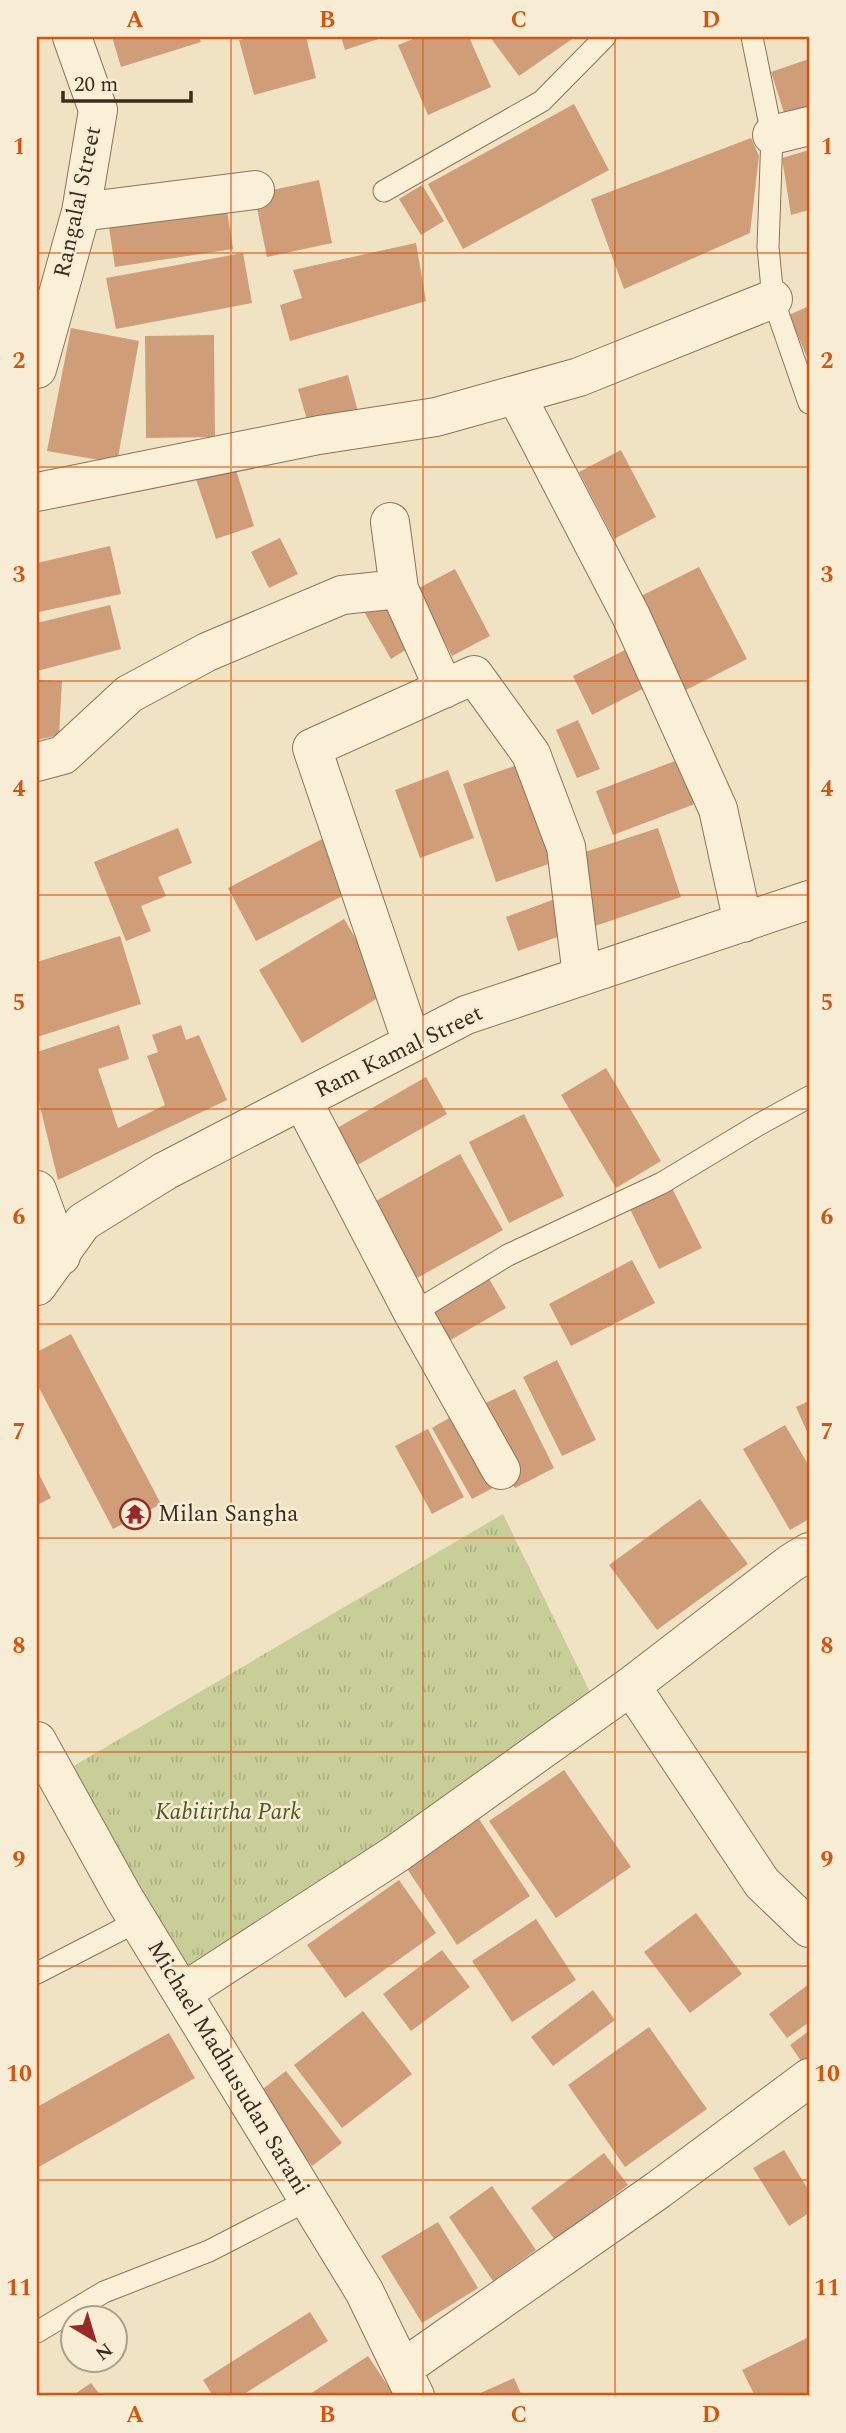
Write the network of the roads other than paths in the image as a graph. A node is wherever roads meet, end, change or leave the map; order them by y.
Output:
1 (72, 37) edge
2 (605, 37) edge
3 (752, 37) edge
4 (809, 126) edge
5 (772, 135) junction
6 (255, 190) dead end
7 (384, 191) dead end
8 (81, 212) junction
9 (773, 299) junction
10 (37, 369) edge
11 (516, 395) junction
12 (809, 403) edge
13 (37, 492) edge
14 (390, 522) dead end
15 (399, 589) junction
16 (444, 689) junction
17 (37, 762) edge
18 (808, 903) edge
19 (743, 923) junction
20 (582, 976) junction
21 (412, 1042) junction
22 (809, 1097) edge
23 (302, 1100) junction
24 (37, 1190) edge
25 (61, 1256) junction
26 (37, 1286) edge
27 (413, 1313) junction
28 (500, 1470) dead end
29 (809, 1552) edge
30 (631, 1686) junction
31 (42, 1763) edge
32 (138, 1921) junction
33 (809, 1927) edge
34 (37, 1973) edge
35 (182, 1993) junction
36 (809, 2078) edge
37 (309, 2200) junction
38 (37, 2332) edge
39 (408, 2383) edge

1 - 8 street, Rangalal Street
2 - 7 lane
3 - 5 lane
4 - 5 street
5 - 9 lane
6 - 8 street
8 - 10 street, Rangalal Street
9 - 11 street
9 - 12 lane
11 - 13 street
11 - 19 street
14 - 15 street
15 - 16 street
15 - 17 street
16 - 20 street
16 - 21 street
18 - 19 street, Ram Kamal Street
19 - 20 street, Ram Kamal Street
20 - 21 street, Ram Kamal Street
21 - 23 street, Ram Kamal Street
22 - 27 lane
23 - 25 street, Ram Kamal Street
23 - 27 street
24 - 25 street
25 - 26 street, Ram Kamal Street
27 - 28 street
29 - 30 street
30 - 33 street
30 - 35 street
31 - 32 street, Michael Madhusudan Sarani
32 - 34 lane
32 - 35 street, Michael Madhusudan Sarani
35 - 37 street, Michael Madhusudan Sarani
36 - 39 street
37 - 38 lane
37 - 39 street, Michael Madhusudan Sarani

